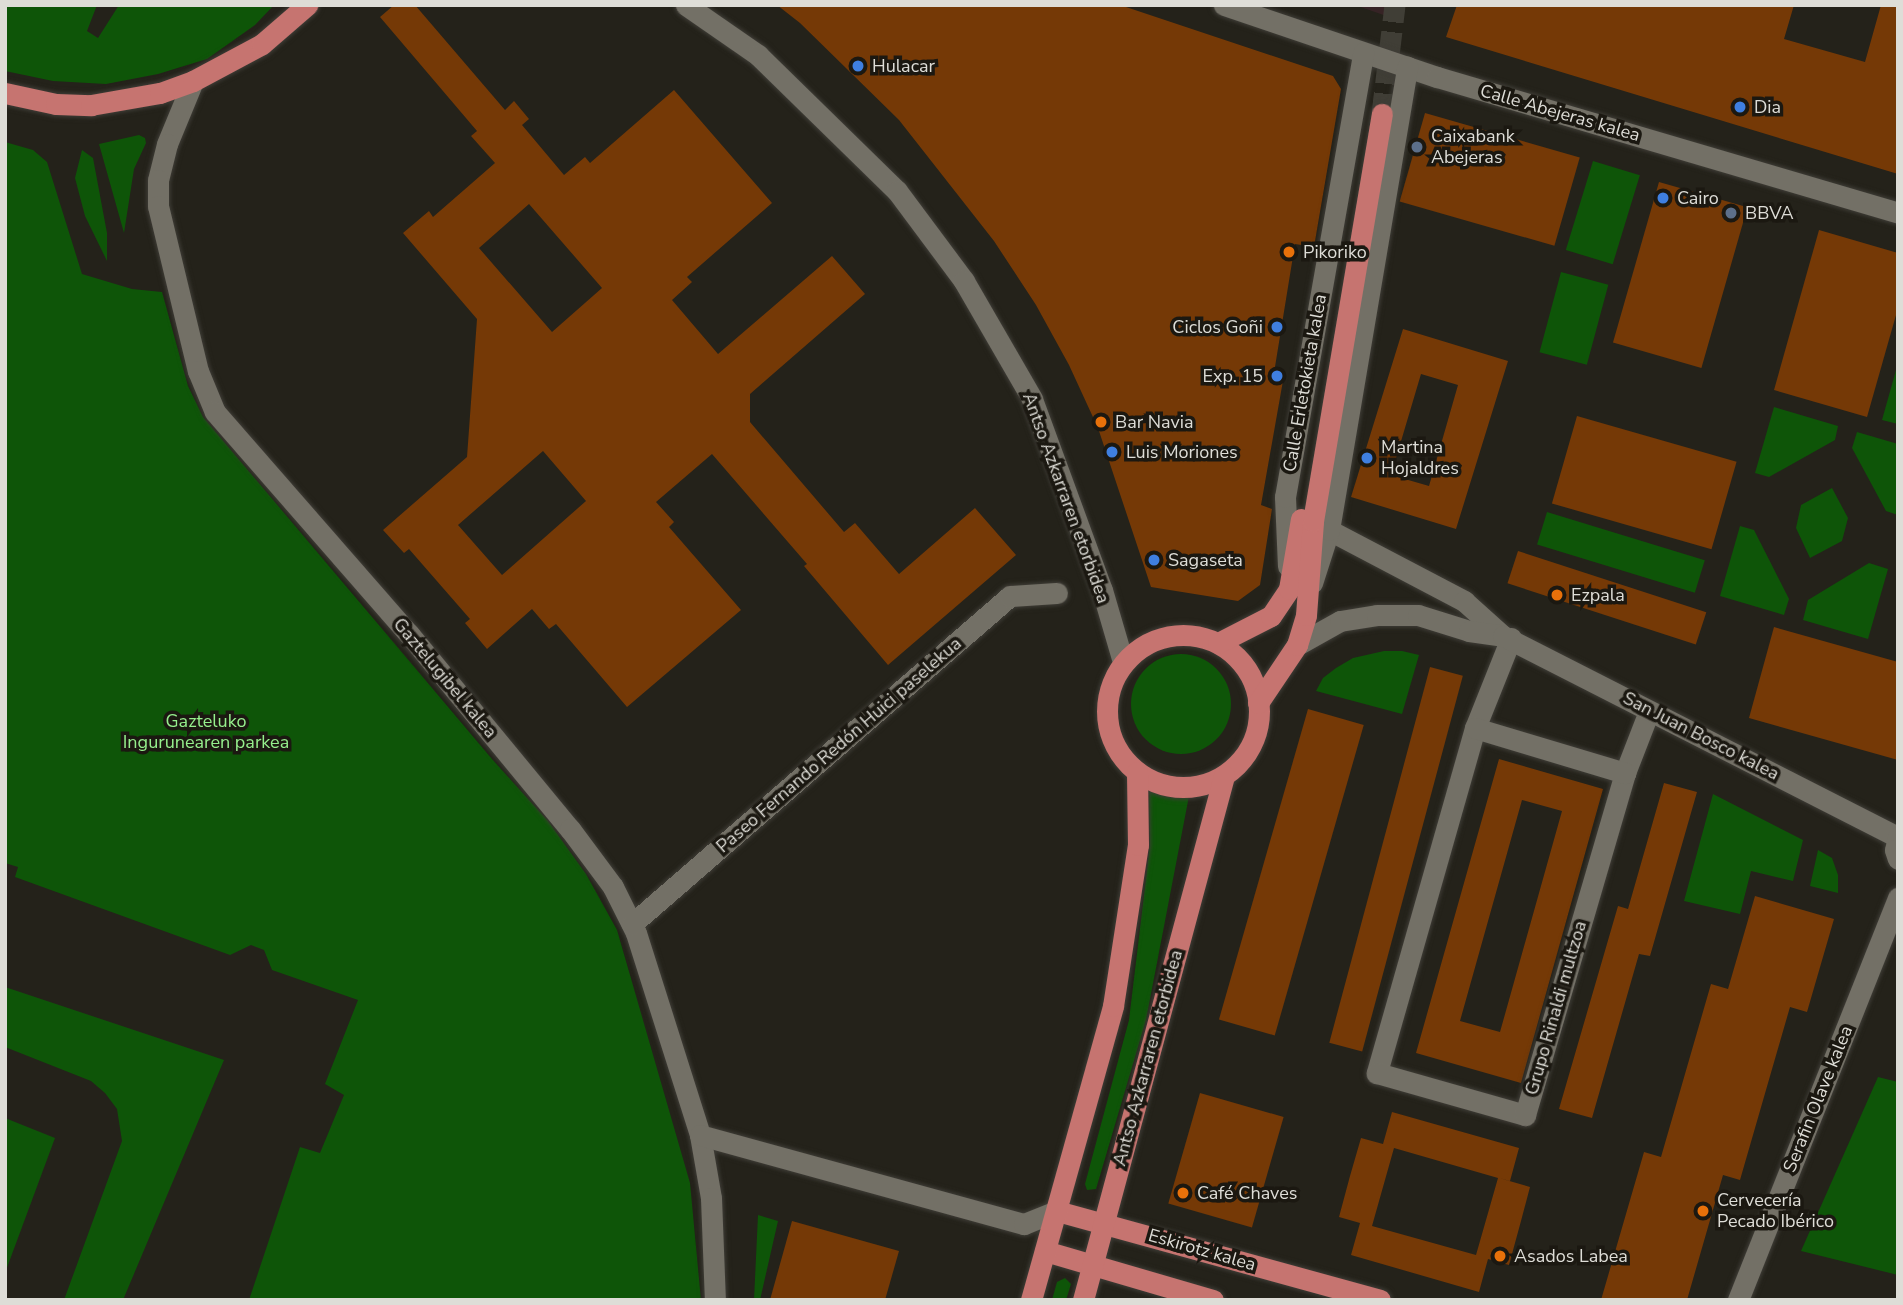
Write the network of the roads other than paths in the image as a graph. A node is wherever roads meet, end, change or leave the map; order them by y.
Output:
1 (307, 5) edge
2 (685, 5) edge
3 (1224, 5) edge
4 (1363, 53) junction
5 (1407, 67) junction
6 (193, 80) junction
7 (5, 93) edge
8 (1376, 113) tunnel mouth
9 (1898, 213) edge
10 (1329, 530) junction
11 (1299, 592) junction
12 (1057, 593) dead end
13 (1507, 637) junction
14 (1218, 643) junction
15 (1297, 645) junction
16 (1123, 662) junction
17 (1258, 703) junction
18 (1649, 711) junction
19 (1475, 729) junction
20 (1137, 772) junction
21 (1625, 773) junction
22 (1224, 776) junction
23 (1898, 837) edge
24 (1898, 859) edge
25 (1898, 898) edge
26 (632, 924) junction
27 (700, 1135) junction
28 (1057, 1211) junction
29 (1104, 1223) junction
30 (1024, 1224) junction
31 (1045, 1251) junction
32 (1092, 1266) junction
33 (715, 1300) edge
34 (1031, 1300) edge
35 (1083, 1300) edge
36 (1213, 1300) edge
37 (1380, 1300) edge
38 (1738, 1300) edge

1 - 6 main road
2 - 16 street, Antso Azkarraren etorbidea
3 - 4 street, Calle Abejeras kalea
4 - 5 street, Calle Abejeras kalea
4 - 11 street, Calle Erletokieta kalea
5 - 9 street, Calle Abejeras kalea
5 - 10 street, Calle Erletokieta kalea
6 - 7 main road
6 - 26 street, Gaztelugibel kalea
8 - 11 main road, Calle Erletokieta kalea
10 - 11 street, Calle Erletokieta kalea
10 - 13 street, San Juan Bosco kalea
11 - 14 main road, Calle Erletokieta kalea
11 - 15 main road, Calle Erletokieta kalea
12 - 26 street, Paseo Fernando Redón Huici paselekua
13 - 15 street, San Juan Bosco kalea
13 - 18 street, San Juan Bosco kalea
13 - 19 street, Grupo Rinaldi multzoa
14 - 16 main road
14 - 17 main road
15 - 17 main road, Calle Erletokieta kalea
16 - 20 main road
17 - 22 main road
18 - 21 street, Grupo Rinaldi multzoa
18 - 23 street, San Juan Bosco kalea
19 - 21 street
19 - 21 street, Grupo Rinaldi multzoa
20 - 22 main road
20 - 28 main road
22 - 29 main road, Antso Azkarraren etorbidea
23 - 24 street
25 - 38 street, Serafin Olave kalea
26 - 27 street, Gaztelugibel kalea
27 - 30 street
27 - 33 street, Gaztelugibel kalea
28 - 29 main road, Eskirotz kalea
28 - 30 street
28 - 31 main road
29 - 32 main road, Antso Azkarraren etorbidea
29 - 37 main road, Eskirotz kalea
30 - 31 street
31 - 32 main road
31 - 34 main road
32 - 35 main road, Antso Azkarraren etorbidea
32 - 36 main road

